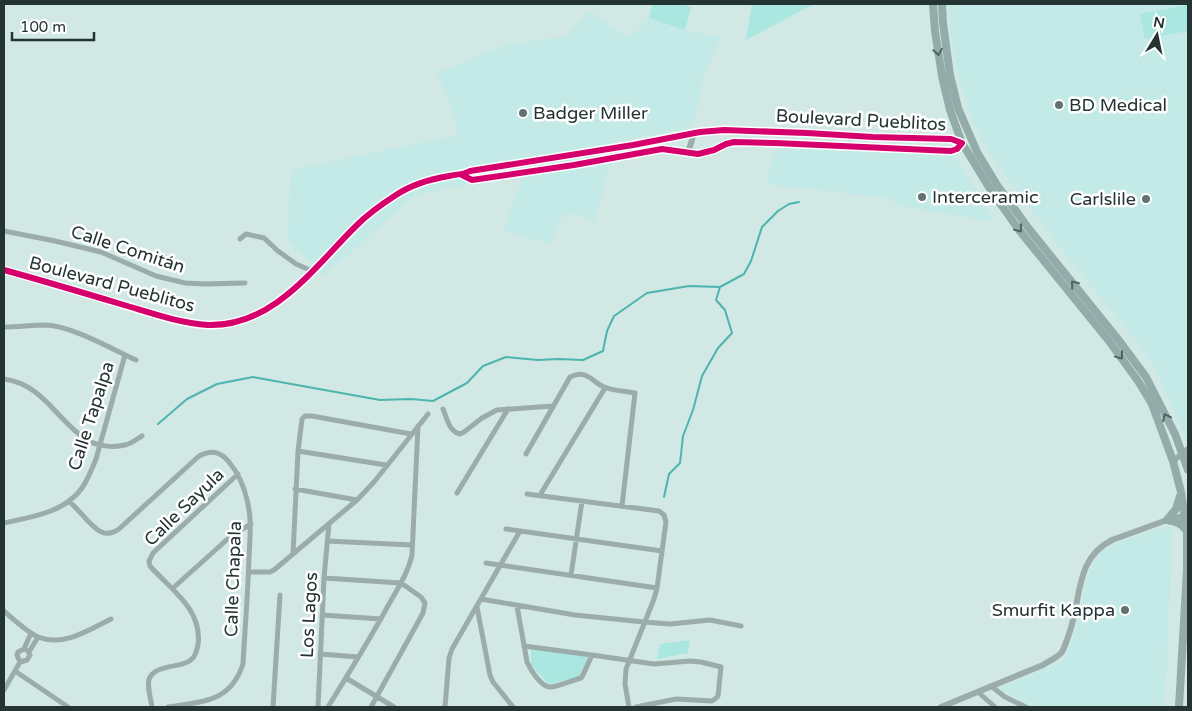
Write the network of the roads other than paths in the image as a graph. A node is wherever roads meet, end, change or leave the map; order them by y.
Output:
1 (933, 4) edge
2 (942, 4) edge
3 (965, 128) junction
4 (694, 133) junction
5 (845, 136) junction
6 (873, 138) junction
7 (962, 143) junction
8 (845, 146) junction
9 (872, 147) junction
10 (977, 152) junction
11 (688, 153) junction
12 (572, 155) junction
13 (574, 165) junction
14 (462, 175) junction
15 (4, 231) edge
16 (240, 239) dead end
17 (4, 270) edge
18 (312, 271) junction
19 (245, 283) dead end
20 (4, 327) edge
21 (125, 355) junction
22 (136, 360) dead end
23 (4, 379) edge
24 (604, 388) junction
25 (553, 406) junction
26 (442, 409) dead end
27 (508, 409) junction
28 (428, 414) dead end
29 (418, 426) junction
30 (411, 434) junction
31 (142, 436) dead end
32 (100, 445) junction
33 (298, 451) junction
34 (526, 454) dead end
35 (1186, 459) edge
36 (386, 465) junction
37 (1174, 465) junction
38 (238, 474) junction
39 (295, 490) junction
40 (1181, 492) junction
41 (457, 493) dead end
42 (527, 494) dead end
43 (540, 495) junction
44 (357, 500) junction
45 (69, 501) junction
46 (582, 501) junction
47 (622, 506) junction
48 (1186, 515) edge
49 (1166, 520) junction
50 (4, 523) edge
51 (251, 524) junction
52 (329, 524) junction
53 (506, 529) dead end
54 (520, 531) junction
55 (1188, 532) edge
56 (577, 539) junction
57 (327, 541) junction
58 (412, 546) junction
59 (662, 551) junction
60 (293, 554) junction
61 (486, 563) dead end
62 (501, 566) junction
63 (249, 572) junction
64 (571, 575) junction
65 (324, 578) junction
66 (401, 583) junction
67 (174, 588) junction
68 (657, 588) junction
69 (280, 595) dead end
70 (481, 600) junction
71 (477, 606) junction
72 (517, 606) junction
73 (4, 611) edge
74 (322, 615) junction
75 (111, 619) dead end
76 (381, 619) junction
77 (644, 622) junction
78 (740, 626) dead end
79 (31, 633) junction
80 (38, 637) junction
81 (524, 646) junction
82 (24, 649) junction
83 (29, 652) junction
84 (320, 654) junction
85 (592, 655) junction
86 (358, 658) junction
87 (628, 661) junction
88 (20, 662) junction
89 (15, 671) junction
90 (346, 678) junction
91 (991, 686) junction
92 (4, 690) edge
93 (978, 692) junction
94 (377, 696) junction
95 (68, 707) edge
96 (152, 707) edge
97 (168, 707) edge
98 (273, 707) edge
99 (318, 707) edge
100 (328, 707) edge
101 (371, 707) edge
102 (394, 707) edge
103 (445, 707) edge
104 (513, 707) edge
105 (629, 707) edge
106 (636, 707) edge
107 (942, 707) edge
108 (995, 707) edge
109 (1026, 707) edge
110 (1179, 707) edge

1 -> 7 main road
2 - 3 main road
3 - 7 main road
3 - 10 main road
4 - 5 street, Boulevard Pueblitos
4 - 11 street
4 - 12 street, Boulevard Pueblitos
5 - 6 street, Boulevard Pueblitos
5 - 8 street
6 - 7 street, Boulevard Pueblitos
6 - 9 street
7 - 9 street, Boulevard Pueblitos
7 - 10 main road
7 -> 37 main road
8 - 9 street, Boulevard Pueblitos
8 - 11 street, Boulevard Pueblitos
35 -> 10 main road
11 - 13 street, Boulevard Pueblitos
12 - 13 street
12 - 14 street, Boulevard Pueblitos
13 - 14 street, Boulevard Pueblitos
14 - 18 street, Boulevard Pueblitos
15 - 19 street, Calle Comitán
16 - 18 street
17 - 18 street, Boulevard Pueblitos
20 - 21 street
21 - 22 street
21 - 32 street, Calle Tapalpa
23 - 32 street
24 - 25 street
24 - 43 street
24 - 47 street
25 - 27 street
25 - 34 street
26 - 27 street
27 - 41 street
28 - 29 street
29 - 30 street
29 - 58 street
30 - 33 street
30 - 36 street
31 - 32 street
32 - 45 street, Calle Tapalpa
33 - 36 street
33 - 39 street
35 - 37 street
36 - 44 street
37 - 40 main road
38 - 45 street, Calle Chapala
38 - 51 street, Calle Chapala
38 - 67 street, Calle Sayula
39 - 44 street
39 - 60 street
40 - 48 main road
40 - 49 main road
42 - 43 street
43 - 46 street
44 - 52 street
45 - 50 street, Calle Tapalpa
46 - 47 street
46 - 56 street
47 - 59 street
48 - 49 street
48 - 55 main road
49 - 55 main road
49 - 91 street
51 - 63 street, Calle Chapala
51 - 67 street
52 - 57 street, Los Lagos
52 - 60 street
53 - 54 street
54 - 56 street
54 - 62 street
55 - 110 main road
56 - 59 street
56 - 64 street
57 - 58 street
57 - 65 street, Los Lagos
58 - 66 street
59 - 68 street
60 - 63 street
61 - 62 street
62 - 64 street
62 - 70 street
63 - 97 street, Calle Chapala
64 - 68 street
65 - 66 street
65 - 74 street, Los Lagos
66 - 76 street
66 - 94 street
67 - 96 street
68 - 77 street
69 - 98 street
70 - 71 street
70 - 72 street
71 - 103 street
71 - 104 street
72 - 77 street
72 - 81 street
73 - 79 street
74 - 76 street
74 - 84 street, Los Lagos
75 - 80 street
76 - 86 street
77 - 78 street
77 - 87 street
79 - 80 street
79 - 82 street
80 - 83 street
81 - 85 street
81 - 85 street
82 - 83 street
82 - 88 street
83 - 88 street
84 - 86 street
84 - 99 street, Los Lagos
85 - 87 street
86 - 90 street
87 - 105 street
87 - 106 street
88 - 89 street
89 - 92 street
89 - 95 street
90 - 94 street
90 - 100 street
91 - 93 street
91 - 109 street
93 - 107 street
93 - 108 street
94 - 101 street
94 - 102 street

